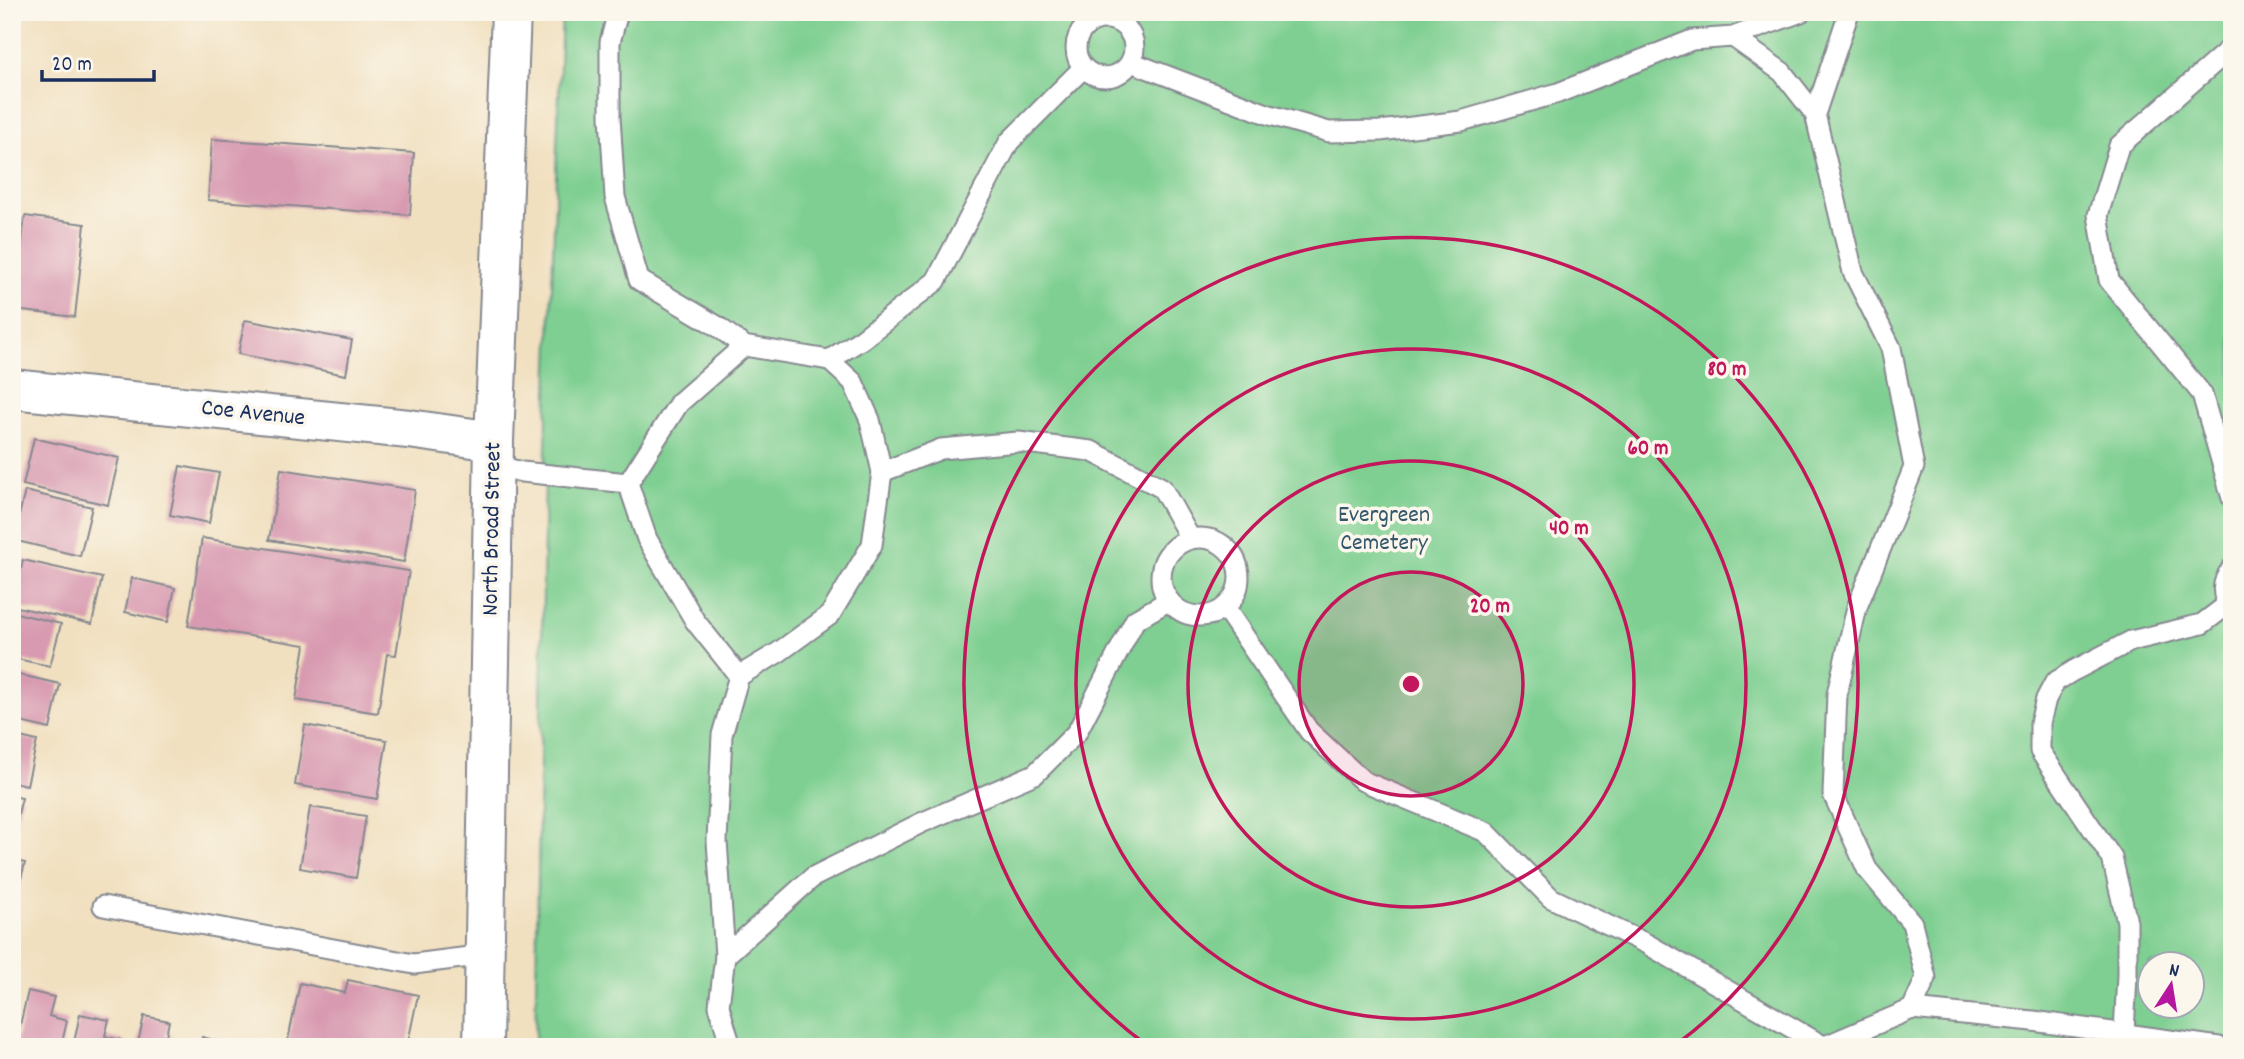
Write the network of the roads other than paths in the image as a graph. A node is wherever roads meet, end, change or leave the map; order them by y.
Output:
1 (511, 12) edge
2 (618, 12) edge
3 (1801, 12) edge
4 (1849, 12) edge
5 (1091, 17) edge
6 (1733, 37) junction
7 (2232, 47) edge
8 (1131, 62) junction
9 (1083, 68) junction
10 (1815, 114) junction
11 (744, 346) junction
12 (829, 360) junction
13 (12, 389) edge
14 (494, 453) junction
15 (882, 472) junction
16 (628, 484) junction
17 (2232, 498) edge
18 (1191, 538) junction
19 (2232, 568) edge
20 (1168, 601) junction
21 (2229, 607) edge
22 (1225, 608) junction
23 (739, 676) junction
24 (103, 906) dead end
25 (485, 955) junction
26 (725, 956) junction
27 (1912, 1009) junction
28 (2124, 1033) junction
29 (1825, 1046) edge
30 (483, 1047) edge
31 (731, 1047) edge
32 (2219, 1047) edge

1 - 14 main road, North Broad Street
2 - 11 lane
3 - 6 lane
4 - 10 lane
5 - 8 lane
5 - 9 lane
6 - 8 lane
6 - 10 lane
7 - 17 lane
8 - 9 lane
9 - 12 lane
10 - 27 lane
11 - 12 lane
11 - 16 lane
12 - 15 lane
13 - 14 main road, Coe Avenue
14 - 16 lane
14 - 25 main road, North Broad Street
15 - 18 lane
15 - 23 lane
16 - 23 lane
18 - 20 lane
18 - 22 lane
19 - 21 lane
20 - 22 lane
20 - 26 lane
21 - 28 lane
22 - 29 lane
23 - 26 lane
24 - 25 lane
25 - 30 main road, North Broad Street
26 - 31 lane
27 - 28 lane
27 - 29 lane
28 - 32 lane

